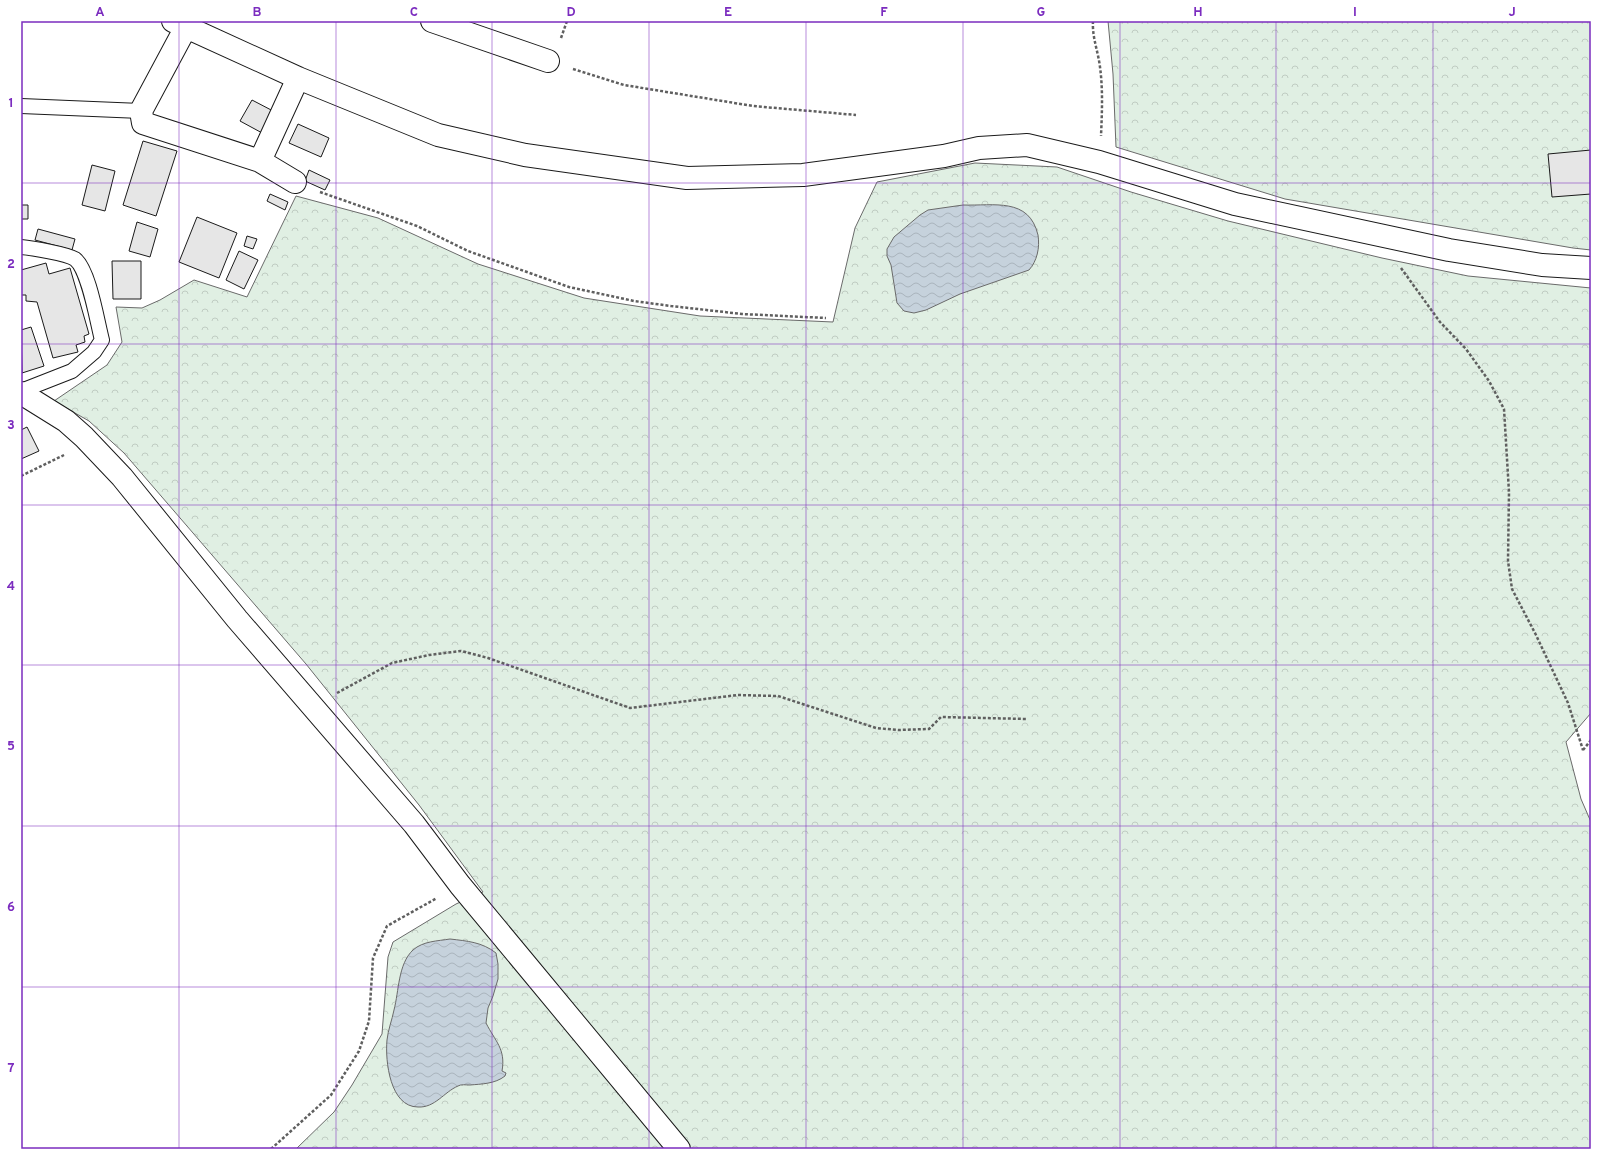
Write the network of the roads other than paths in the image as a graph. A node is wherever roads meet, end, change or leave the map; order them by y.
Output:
1 (432, 21) edge
2 (179, 24) edge
3 (548, 61) road end
4 (298, 78) junction
5 (21, 106) edge
6 (141, 111) junction
7 (260, 162) junction
8 (295, 182) road end
9 (21, 247) edge
10 (1591, 268) edge
11 (21, 392) edge
12 (679, 1149) edge

1 - 3 street
2 - 4 street
2 - 6 street
4 - 7 street
4 - 10 street
5 - 6 lane
6 - 7 street
7 - 8 street
9 - 11 lane
11 - 12 street

